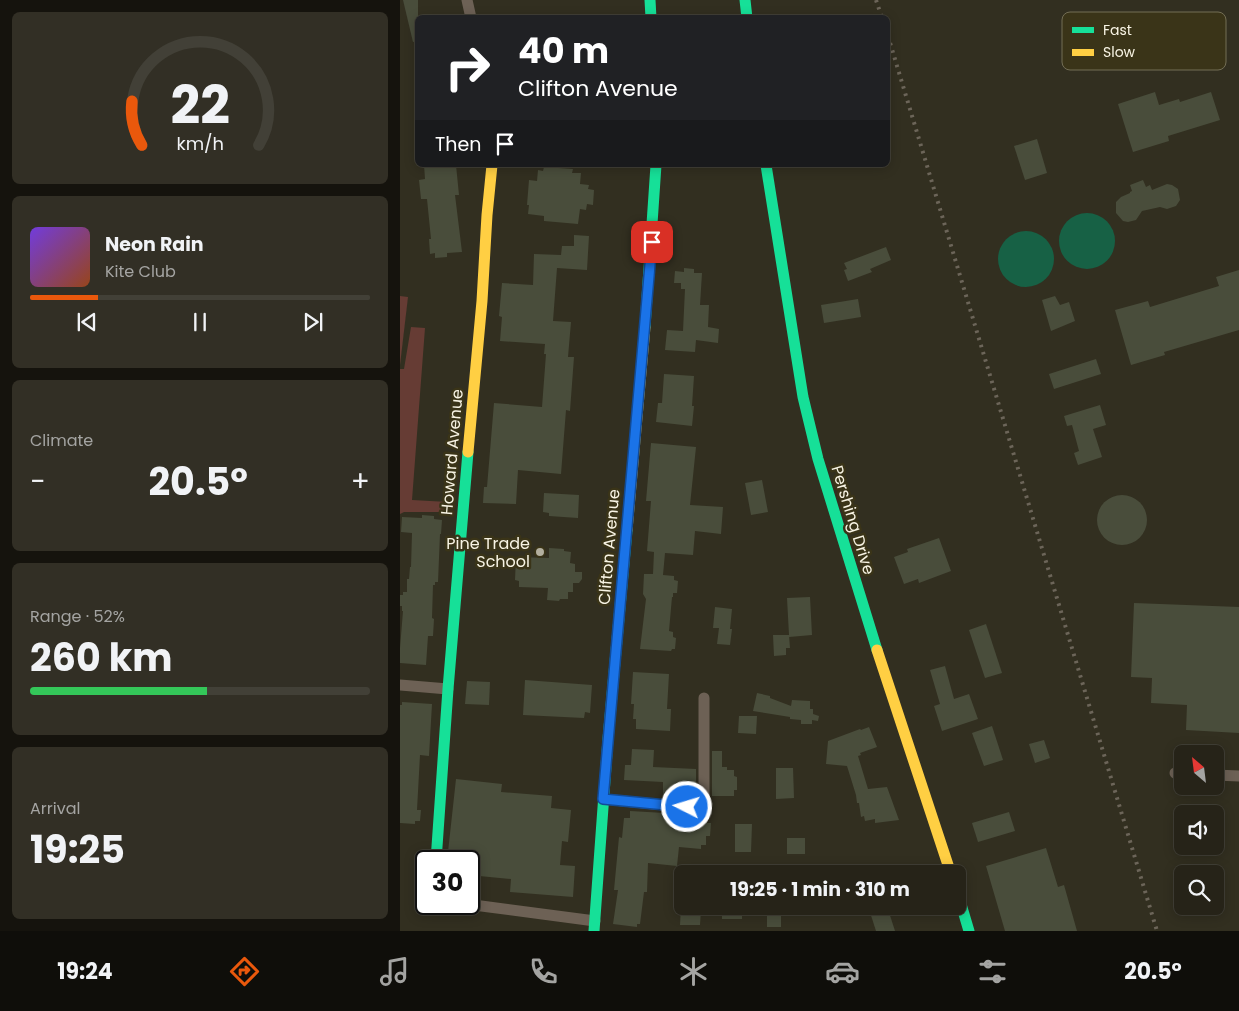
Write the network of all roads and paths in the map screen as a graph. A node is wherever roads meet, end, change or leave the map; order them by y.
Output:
1 (467, 0) edge
2 (650, 0) edge
3 (745, 0) edge
4 (470, 15) edge
5 (651, 15) edge
6 (748, 15) edge
7 (492, 167) edge
8 (656, 167) edge
9 (766, 167) edge
10 (400, 685) edge
11 (448, 689) junction
12 (704, 698) dead end
13 (1224, 775) edge
14 (1239, 776) edge
15 (603, 799) junction
16 (437, 850) edge
17 (948, 865) edge
18 (480, 906) edge
19 (964, 915) edge
20 (594, 926) edge
21 (968, 931) edge

1 - 4 street
2 - 5 main road
3 - 6 main road
7 - 11 main road, Howard Avenue
8 - 15 main road, Clifton Avenue
9 - 17 main road, Pershing Drive
10 - 11 street
11 - 16 main road, Howard Avenue
12 - 15 street
13 - 14 street
15 - 20 main road, Clifton Avenue
18 - 20 street
19 - 21 main road

